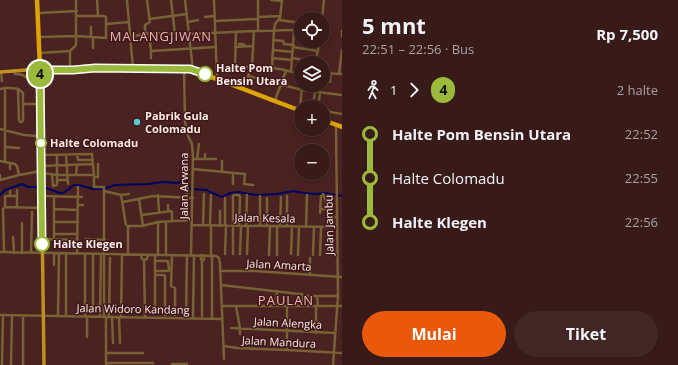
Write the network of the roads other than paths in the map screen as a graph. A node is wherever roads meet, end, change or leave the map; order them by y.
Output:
1 (37, 0) edge
2 (76, 0) edge
3 (97, 0) edge
4 (126, 0) edge
5 (146, 0) edge
6 (171, 0) edge
7 (186, 0) edge
8 (214, 0) edge
9 (258, 0) edge
10 (271, 0) edge
11 (324, 0) edge
12 (282, 1) edge
13 (77, 11) junction
14 (323, 12) edge
15 (38, 13) junction
16 (187, 14) junction
17 (77, 16) junction
18 (98, 16) junction
19 (173, 16) junction
20 (214, 16) junction
21 (206, 17) dead end
22 (258, 18) junction
23 (279, 18) junction
24 (149, 19) junction
25 (198, 20) dead end
26 (215, 21) junction
27 (294, 21) edge
28 (128, 22) junction
29 (188, 22) junction
30 (106, 24) junction
31 (91, 27) dead end
32 (274, 30) junction
33 (342, 30) edge
34 (254, 31) junction
35 (258, 31) junction
36 (215, 32) junction
37 (236, 32) junction
38 (149, 33) junction
39 (145, 34) junction
40 (175, 34) junction
41 (189, 34) junction
42 (76, 36) junction
43 (342, 36) edge
44 (39, 37) junction
45 (92, 37) junction
46 (130, 37) junction
47 (273, 40) junction
48 (239, 44) dead end
49 (253, 46) junction
50 (293, 46) junction
51 (216, 47) junction
52 (235, 47) junction
53 (246, 47) junction
54 (93, 48) dead end
55 (319, 48) edge
56 (191, 49) junction
57 (272, 50) junction
58 (342, 50) edge
59 (151, 51) junction
60 (318, 51) junction
61 (70, 52) junction
62 (293, 52) junction
63 (40, 53) junction
64 (342, 54) edge
65 (317, 56) edge
66 (151, 58) dead end
67 (272, 58) junction
68 (292, 59) junction
69 (341, 64) edge
70 (235, 66) junction
71 (252, 66) junction
72 (216, 67) junction
73 (73, 68) junction
74 (133, 68) junction
75 (272, 68) junction
76 (40, 69) junction
77 (184, 69) junction
78 (192, 70) junction
79 (14, 71) junction
80 (286, 71) junction
81 (1, 72) edge
82 (291, 72) junction
83 (294, 73) edge
84 (331, 73) joint
85 (341, 74) edge
86 (248, 76) junction
87 (217, 79) junction
88 (2, 81) dead end
89 (330, 82) dead end
90 (281, 85) junction
91 (5, 88) junction
92 (243, 88) junction
93 (294, 88) edge
94 (0, 89) edge
95 (18, 89) junction
96 (315, 92) edge
97 (320, 92) joint
98 (342, 95) edge
99 (275, 100) junction
100 (314, 100) edge
101 (319, 100) dead end
102 (24, 104) junction
103 (38, 104) junction
104 (294, 108) edge
105 (330, 112) edge
106 (342, 114) edge
107 (330, 123) edge
108 (336, 125) junction
109 (342, 127) edge
110 (0, 130) edge
111 (5, 131) junction
112 (39, 136) junction
113 (0, 138) edge
114 (5, 138) junction
115 (199, 144) dead end
116 (5, 147) junction
117 (19, 148) dead end
118 (205, 154) dead end
119 (42, 155) junction
120 (57, 155) junction
121 (66, 155) junction
122 (77, 155) junction
123 (193, 159) junction
124 (197, 159) junction
125 (205, 159) junction
126 (216, 159) dead end
127 (93, 160) junction
128 (0, 161) edge
129 (222, 161) dead end
130 (5, 162) junction
131 (10, 163) junction
132 (93, 164) junction
133 (98, 164) dead end
134 (66, 165) junction
135 (77, 165) junction
136 (42, 166) junction
137 (57, 166) junction
138 (10, 169) dead end
139 (193, 169) junction
140 (204, 170) junction
141 (42, 172) junction
142 (222, 172) junction
143 (233, 173) junction
144 (52, 174) junction
145 (0, 175) edge
146 (19, 175) junction
147 (56, 175) junction
148 (67, 175) junction
149 (76, 175) junction
150 (204, 175) dead end
151 (94, 176) junction
152 (0, 179) edge
153 (57, 180) junction
154 (67, 180) junction
155 (68, 184) dead end
156 (232, 184) dead end
157 (253, 185) dead end
158 (78, 188) dead end
159 (188, 188) dead end
160 (104, 189) junction
161 (17, 190) dead end
162 (10, 191) dead end
163 (129, 194) dead end
164 (204, 194) dead end
165 (307, 194) dead end
166 (121, 195) junction
167 (158, 195) junction
168 (210, 195) dead end
169 (246, 195) dead end
170 (10, 196) junction
171 (17, 196) junction
172 (42, 196) junction
173 (260, 196) dead end
174 (287, 196) dead end
175 (54, 197) junction
176 (82, 197) dead end
177 (186, 197) junction
178 (281, 197) dead end
179 (77, 198) junction
180 (192, 198) junction
181 (225, 198) dead end
182 (267, 198) dead end
183 (139, 199) junction
184 (123, 202) junction
185 (78, 205) junction
186 (83, 205) dead end
187 (168, 205) dead end
188 (5, 207) junction
189 (17, 208) junction
190 (42, 208) junction
191 (320, 208) junction
192 (330, 209) junction
193 (54, 210) junction
194 (78, 210) junction
195 (168, 211) junction
196 (220, 211) dead end
197 (32, 212) dead end
198 (159, 212) junction
199 (320, 214) dead end
200 (142, 215) junction
201 (337, 217) junction
202 (192, 220) junction
203 (172, 221) junction
204 (185, 221) junction
205 (54, 222) junction
206 (78, 222) junction
207 (158, 222) junction
208 (22, 223) dead end
209 (166, 223) dead end
210 (192, 225) junction
211 (203, 225) junction
212 (211, 225) junction
213 (225, 225) junction
214 (128, 226) junction
215 (143, 226) junction
216 (220, 226) junction
217 (233, 226) junction
218 (240, 226) junction
219 (247, 226) junction
220 (260, 226) junction
221 (268, 226) junction
222 (278, 226) junction
223 (287, 226) junction
224 (292, 226) junction
225 (299, 227) junction
226 (306, 227) junction
227 (314, 227) junction
228 (321, 227) junction
229 (338, 228) junction
230 (342, 229) edge
231 (54, 234) junction
232 (77, 234) junction
233 (13, 237) dead end
234 (42, 239) junction
235 (54, 239) junction
236 (86, 239) dead end
237 (77, 240) junction
238 (105, 240) junction
239 (2, 252) edge
240 (77, 252) dead end
241 (14, 253) junction
242 (22, 253) junction
243 (31, 253) junction
244 (43, 253) junction
245 (54, 253) junction
246 (59, 253) junction
247 (66, 253) junction
248 (86, 254) junction
249 (93, 254) junction
250 (106, 254) junction
251 (225, 254) dead end
252 (233, 254) dead end
253 (240, 254) dead end
254 (247, 254) dead end
255 (291, 254) dead end
256 (122, 255) junction
257 (128, 255) junction
258 (141, 255) junction
259 (148, 255) junction
260 (157, 255) junction
261 (166, 255) junction
262 (172, 255) junction
263 (193, 255) junction
264 (202, 255) junction
265 (211, 255) junction
266 (269, 255) dead end
267 (277, 255) dead end
268 (298, 255) dead end
269 (313, 255) dead end
270 (320, 255) dead end
271 (187, 256) junction
272 (310, 258) dead end
273 (144, 260) junction
274 (155, 261) junction
275 (54, 265) dead end
276 (155, 270) junction
277 (220, 271) junction
278 (155, 275) junction
279 (310, 275) junction
280 (338, 277) junction
281 (342, 277) edge
282 (93, 285) junction
283 (97, 285) dead end
284 (220, 285) junction
285 (277, 291) junction
286 (303, 296) junction
287 (318, 296) junction
288 (338, 296) junction
289 (222, 306) junction
290 (236, 306) junction
291 (276, 306) junction
292 (287, 306) junction
293 (303, 306) junction
294 (317, 306) junction
295 (337, 306) junction
296 (342, 306) edge
297 (93, 312) dead end
298 (66, 314) dead end
299 (1, 315) edge
300 (12, 315) junction
301 (58, 315) dead end
302 (175, 315) dead end
303 (23, 316) junction
304 (43, 316) junction
305 (86, 316) junction
306 (100, 316) dead end
307 (145, 316) dead end
308 (202, 316) dead end
309 (108, 317) junction
310 (193, 317) dead end
311 (120, 318) junction
312 (186, 318) dead end
313 (212, 318) dead end
314 (222, 319) junction
315 (304, 324) dead end
316 (231, 328) dead end
317 (240, 328) junction
318 (287, 331) junction
319 (304, 332) junction
320 (316, 333) junction
321 (240, 334) dead end
322 (335, 334) junction
323 (87, 338) dead end
324 (113, 343) dead end
325 (120, 343) dead end
326 (224, 346) junction
327 (287, 350) junction
328 (107, 353) junction
329 (143, 353) dead end
330 (334, 353) junction
331 (342, 353) edge
332 (172, 359) dead end
333 (224, 359) dead end
334 (153, 363) dead end
335 (44, 364) edge
336 (106, 364) edge
337 (172, 364) edge
338 (187, 364) dead end
339 (2, 365) edge
340 (11, 365) edge
341 (24, 365) edge
342 (181, 365) edge
343 (333, 365) edge

1 - 15 highway
2 - 13 street
3 - 18 street
4 - 28 street
5 - 24 street
6 - 19 street
7 - 16 street
8 - 20 street
9 - 22 street
10 - 12 street
11 - 14 street
12 - 23 street
13 - 15 street
13 - 17 street
15 - 44 highway
16 - 19 street
16 - 29 street
17 - 18 street
17 - 42 street
18 - 30 street
19 - 24 street
19 - 40 street
20 - 21 street
20 - 26 street
22 - 23 street
22 - 26 street
22 - 35 street
23 - 27 street
23 - 32 street
24 - 39 street
25 - 29 street
26 - 36 street
28 - 30 street
28 - 46 street
29 - 41 street
30 - 45 street
31 - 45 street
32 - 35 street
32 - 47 street
32 - 50 street
33 - 43 street
34 - 35 street
34 - 37 street
34 - 49 street
36 - 37 street
36 - 41 street
36 - 51 street
37 - 52 street
38 - 39 street
38 - 40 street
38 - 59 street
39 - 46 street
40 - 41 street
41 - 56 street
42 - 44 street
42 - 45 street
42 - 61 street
44 - 63 highway
45 - 54 street
46 - 74 street
47 - 50 street
47 - 57 street
48 - 53 street
49 - 53 street
49 - 71 street
50 - 60 street
50 - 62 street
51 - 56 street
51 - 72 street
52 - 53 street
52 - 70 street
55 - 60 street
56 - 59 street
56 - 78 street
57 - 62 street
57 - 67 street
58 - 64 street
59 - 66 street
60 - 65 street
61 - 63 street
61 - 73 street
62 - 68 street
63 - 76 highway
64 - 69 street
67 - 68 street
67 - 75 street
68 - 82 street
69 - 85 street
70 - 71 street
70 - 72 street
71 - 75 street
71 - 86 street
72 - 87 street
73 - 74 highway
73 - 76 highway
74 - 77 highway
75 - 80 street
76 - 79 main road
76 - 112 main road
77 - 78 highway
77 - 123 street, Jalan Arwana
78 - 87 highway
79 - 81 main road
79 - 103 street
80 - 82 street
80 - 90 street
81 - 88 street
82 - 83 street
84 - 85 street
84 - 89 street
86 - 90 street
86 - 92 street
87 - 92 highway
90 - 93 street
90 - 99 street
91 - 94 street
91 - 95 street
91 - 111 street
92 - 99 highway
95 - 102 street
95 - 102 street
96 - 100 street
97 - 98 street
97 - 101 street
99 - 104 highway
102 - 103 street
103 - 112 street
105 - 106 street
107 - 108 highway
108 - 109 highway
108 - 201 street, Jalan Jambu
110 - 111 street
111 - 112 street
111 - 114 street
112 - 119 main road
113 - 114 street
114 - 116 street
115 - 124 street
116 - 117 street
116 - 130 street
118 - 125 street
119 - 120 street
119 - 136 main road
120 - 121 street
120 - 137 street
121 - 122 street
121 - 134 street
122 - 127 street
122 - 127 street
123 - 124 street
123 - 139 street, Jalan Arwana
124 - 125 street
125 - 126 street
127 - 132 street
128 - 130 street
129 - 142 street
130 - 131 street
131 - 138 street
131 - 146 street
132 - 135 street
132 - 151 street
133 - 151 street
134 - 135 street
134 - 137 street
134 - 148 street
135 - 149 street
136 - 137 street
136 - 141 main road
137 - 147 street
139 - 140 street
139 - 180 street, Jalan Arwana
140 - 142 street
140 - 150 street
141 - 144 street
141 - 146 street
141 - 172 main road
142 - 143 street
143 - 156 street
143 - 157 street
144 - 147 street
144 - 153 street
145 - 152 street
146 - 152 street
147 - 148 street
147 - 153 street
148 - 149 street
148 - 154 street
149 - 151 street
151 - 160 street
153 - 154 street
154 - 155 street
158 - 179 street
159 - 177 street
160 - 166 street
160 - 238 street
161 - 171 street
162 - 170 street
163 - 166 street
164 - 211 street
165 - 226 street
166 - 184 street
167 - 177 street
167 - 183 street
167 - 198 street
168 - 212 street
169 - 219 street
170 - 171 street
170 - 188 street
171 - 189 street
172 - 175 street
172 - 190 main road
173 - 220 street
174 - 223 street
175 - 179 street
175 - 193 street
176 - 179 street
177 - 180 street
177 - 204 street
178 - 222 street
179 - 185 street
180 - 202 street, Jalan Arwana
181 - 213 street
182 - 221 street
183 - 184 street
183 - 200 street
184 - 214 street
185 - 186 street
185 - 194 street
187 - 195 street
188 - 189 street
188 - 239 street
189 - 190 street
190 - 234 main road
191 - 192 street
191 - 192 street
191 - 199 street
192 - 201 street
193 - 194 street
193 - 205 street
194 - 206 street
195 - 198 street
195 - 203 street
196 - 216 street
197 - 243 street
198 - 200 street
200 - 215 street
201 - 229 street, Jalan Jambu
202 - 204 street
202 - 210 street, Jalan Arwana
203 - 204 street
203 - 207 street
205 - 206 street
205 - 231 street
206 - 232 street
207 - 215 street
207 - 260 street
208 - 242 street
209 - 261 street
210 - 211 street, Jalan Kesala
210 - 263 street, Jalan Arwana
211 - 212 street, Jalan Kesala
212 - 216 street, Jalan Kesala
212 - 265 street
213 - 216 street, Jalan Kesala
213 - 217 street, Jalan Kesala
213 - 251 street
214 - 215 street
214 - 257 street
217 - 218 street, Jalan Kesala
217 - 218 street
217 - 252 street
218 - 219 street, Jalan Kesala
218 - 253 street
219 - 220 street, Jalan Kesala
219 - 254 street
220 - 221 street, Jalan Kesala
221 - 222 street, Jalan Kesala
221 - 266 street
222 - 223 street, Jalan Kesala
222 - 267 street
223 - 224 street, Jalan Kesala
224 - 225 street, Jalan Kesala
224 - 255 street
225 - 226 street, Jalan Kesala
225 - 268 street
226 - 227 street, Jalan Kesala
227 - 228 street, Jalan Kesala
227 - 269 street
228 - 229 street, Jalan Kesala
228 - 270 street
229 - 230 street, Jalan Kesala
229 - 280 street, Jalan Jambu
231 - 232 street
231 - 235 street
232 - 237 street
233 - 241 street
234 - 235 street
234 - 244 main road
235 - 237 street
236 - 238 street
237 - 240 street
238 - 250 street
239 - 241 street
241 - 242 street
242 - 243 street
243 - 244 street
244 - 245 street
244 - 304 main road
245 - 246 street
245 - 275 street
246 - 247 street
246 - 301 street
247 - 248 street
247 - 298 street
248 - 249 street
248 - 305 street
249 - 250 street
249 - 282 street
250 - 256 street
250 - 306 street
250 - 309 street
250 - 309 street
256 - 257 street
256 - 311 street
257 - 258 street
258 - 259 street
258 - 273 street
259 - 260 street
259 - 273 street
260 - 261 street
260 - 274 street
261 - 262 street
262 - 271 street
262 - 302 street
263 - 264 street
263 - 271 street
263 - 310 street, Jalan Arwana
264 - 265 street
264 - 308 street
265 - 277 street
265 - 313 street
271 - 312 street
272 - 279 street
273 - 307 street
274 - 276 street
274 - 276 street
276 - 278 street
277 - 279 street, Jalan Amarta
277 - 284 street
278 - 278 street
279 - 280 street, Jalan Amarta
280 - 281 street, Jalan Amarta
280 - 288 street, Jalan Jambu
282 - 283 street
282 - 297 street
284 - 285 street
284 - 289 street
285 - 286 street
285 - 291 street
286 - 287 street
286 - 293 street
287 - 288 street
287 - 294 street
288 - 295 street, Jalan Jambu
289 - 290 street
289 - 314 street
290 - 291 street
290 - 317 street
291 - 292 street
292 - 293 street
292 - 318 street
293 - 294 street
294 - 295 street
294 - 320 street
295 - 296 street
295 - 322 street, Jalan Jambu
299 - 300 street, Jalan Widoro Kandang
299 - 339 street
300 - 303 street, Jalan Widoro Kandang
300 - 340 street
303 - 304 street, Jalan Widoro Kandang
303 - 341 street
304 - 305 street, Jalan Widoro Kandang
304 - 335 main road
305 - 309 street, Jalan Widoro Kandang
305 - 323 street
309 - 311 street, Jalan Widoro Kandang
309 - 324 street
309 - 328 street
311 - 314 street, Jalan Widoro Kandang
311 - 325 street
314 - 326 street
315 - 319 street
316 - 317 street, Jalan Alengka
317 - 318 street, Jalan Alengka
317 - 321 street
318 - 319 street, Jalan Alengka
318 - 327 street
319 - 320 street, Jalan Alengka
320 - 322 street, Jalan Alengka
322 - 330 street, Jalan Jambu
326 - 327 street, Jalan Mandura
326 - 333 street
327 - 330 street, Jalan Mandura
328 - 329 street
328 - 336 street
330 - 331 street, Jalan Mandura
330 - 343 street, Jalan Jambu
332 - 337 street
334 - 336 street
337 - 342 street
338 - 342 street

